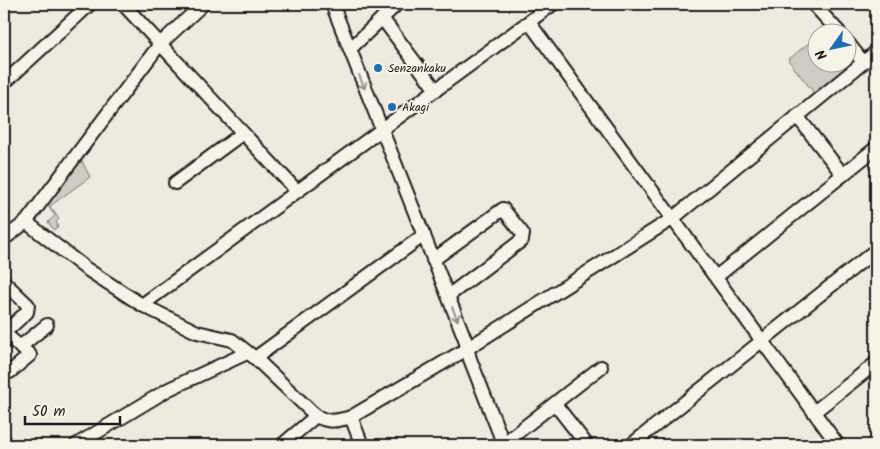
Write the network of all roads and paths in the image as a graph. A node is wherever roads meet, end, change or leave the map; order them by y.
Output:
1 (90, 4) edge
2 (123, 4) edge
3 (203, 4) edge
4 (332, 4) edge
5 (397, 4) edge
6 (553, 4) edge
7 (813, 4) edge
8 (382, 18) junction
9 (529, 22) junction
10 (830, 22) edge
11 (160, 44) junction
12 (350, 49) junction
13 (876, 52) edge
14 (858, 56) edge
15 (863, 62) junction
16 (4, 83) edge
17 (436, 90) junction
18 (798, 116) junction
19 (382, 130) junction
20 (243, 133) junction
21 (876, 148) edge
22 (843, 175) junction
23 (175, 183) dead end
24 (297, 191) junction
25 (672, 219) junction
26 (26, 222) junction
27 (424, 235) junction
28 (4, 240) edge
29 (876, 250) edge
30 (433, 260) junction
31 (716, 277) junction
32 (4, 282) edge
33 (448, 296) junction
34 (142, 305) junction
35 (47, 324) dead end
36 (762, 341) junction
37 (20, 347) junction
38 (467, 348) junction
39 (251, 356) junction
40 (876, 363) edge
41 (601, 367) dead end
42 (10, 372) dead end
43 (555, 404) junction
44 (814, 412) junction
45 (316, 416) junction
46 (351, 417) junction
47 (504, 444) edge
48 (76, 445) edge
49 (282, 445) edge
50 (362, 445) edge
51 (587, 445) edge
52 (631, 445) edge
53 (838, 445) edge

1 - 16 street
2 - 11 street
3 - 11 street
4 - 12 street
5 - 8 street
6 - 9 street
7 - 10 street
8 - 12 street
8 - 17 street
9 - 17 street
9 - 25 street
11 - 20 street
11 - 26 street
12 -> 19 street
13 - 15 street
14 - 15 street
15 - 18 street
17 - 19 street
18 - 22 street
18 - 25 street
19 - 24 street
19 - 27 street
20 - 23 street
20 - 24 street
21 - 22 street
22 - 31 street
24 - 34 street
25 - 31 street
25 - 38 street
26 - 28 street
26 - 34 street
27 - 30 street
27 - 39 street
29 - 36 street
30 - 33 street
30 - 33 street
31 - 36 street
32 - 37 street
33 -> 38 street
34 - 39 street
35 - 37 street
36 - 44 street
36 - 52 street
37 - 42 street
38 - 46 street
38 - 47 street
39 - 45 street
39 - 48 street
40 - 44 street
41 - 43 street
43 - 47 street
43 - 51 street
44 - 53 street
45 - 46 street
45 - 49 street
46 - 50 street

